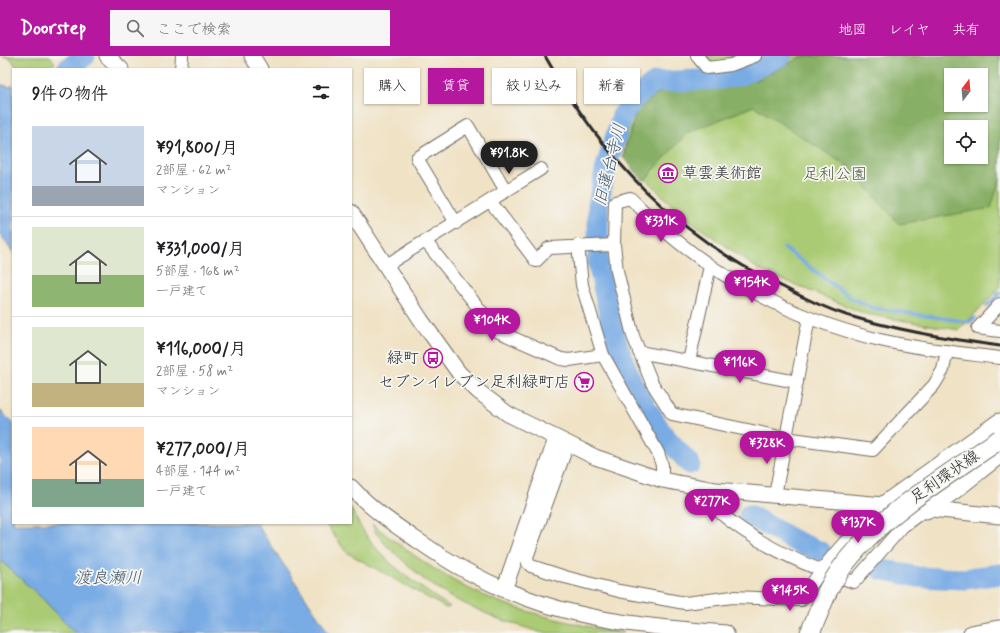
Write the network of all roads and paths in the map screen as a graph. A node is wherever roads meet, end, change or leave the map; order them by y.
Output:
1 (108, 56) edge
2 (182, 56) edge
3 (252, 56) edge
4 (697, 56) edge
5 (755, 56) edge
6 (120, 68) edge
7 (181, 68) edge
8 (259, 68) edge
9 (541, 169) dead end
10 (506, 191) junction
11 (490, 201) junction
12 (352, 214) edge
13 (456, 223) junction
14 (426, 242) junction
15 (610, 244) junction
16 (582, 245) junction
17 (386, 266) junction
18 (710, 266) junction
19 (1000, 304) edge
20 (809, 318) junction
21 (1000, 331) edge
22 (947, 351) junction
23 (639, 352) junction
24 (603, 355) junction
25 (1000, 358) edge
26 (689, 361) junction
27 (797, 382) junction
28 (1000, 423) edge
29 (785, 438) junction
30 (562, 442) junction
31 (999, 449) edge
32 (662, 480) junction
33 (352, 488) edge
34 (716, 490) junction
35 (774, 495) junction
36 (885, 505) junction
37 (926, 509) junction
38 (1000, 516) edge
39 (820, 571) junction
40 (504, 590) junction
41 (1000, 628) edge
42 (726, 633) edge
43 (810, 633) edge
44 (971, 633) edge

1 - 6 street
2 - 7 street
3 - 8 street
4 - 5 street
9 - 10 street
10 - 11 street
10 - 13 street
11 - 13 street
11 - 16 street
12 - 17 street
13 - 14 street
14 - 17 street
14 - 24 street
15 - 16 street
15 - 18 street
15 - 23 street
16 - 24 street
17 - 30 street
18 - 20 street
18 - 26 street
19 - 21 street
20 - 22 street
20 - 27 street
22 - 25 street
22 - 29 street
23 - 26 street
23 - 29 street
24 - 32 street
26 - 27 street
27 - 29 street
28 - 36 main road
29 - 35 street
30 - 32 street
30 - 39 street
30 - 40 street
31 - 37 main road
31 - 43 main road, 足利環状線, bridge
32 - 34 street
33 - 40 street
34 - 35 street
34 - 39 street
35 - 36 street
36 - 37 street
36 - 39 street
37 - 38 street
37 - 39 street
40 - 42 street
41 - 44 street

